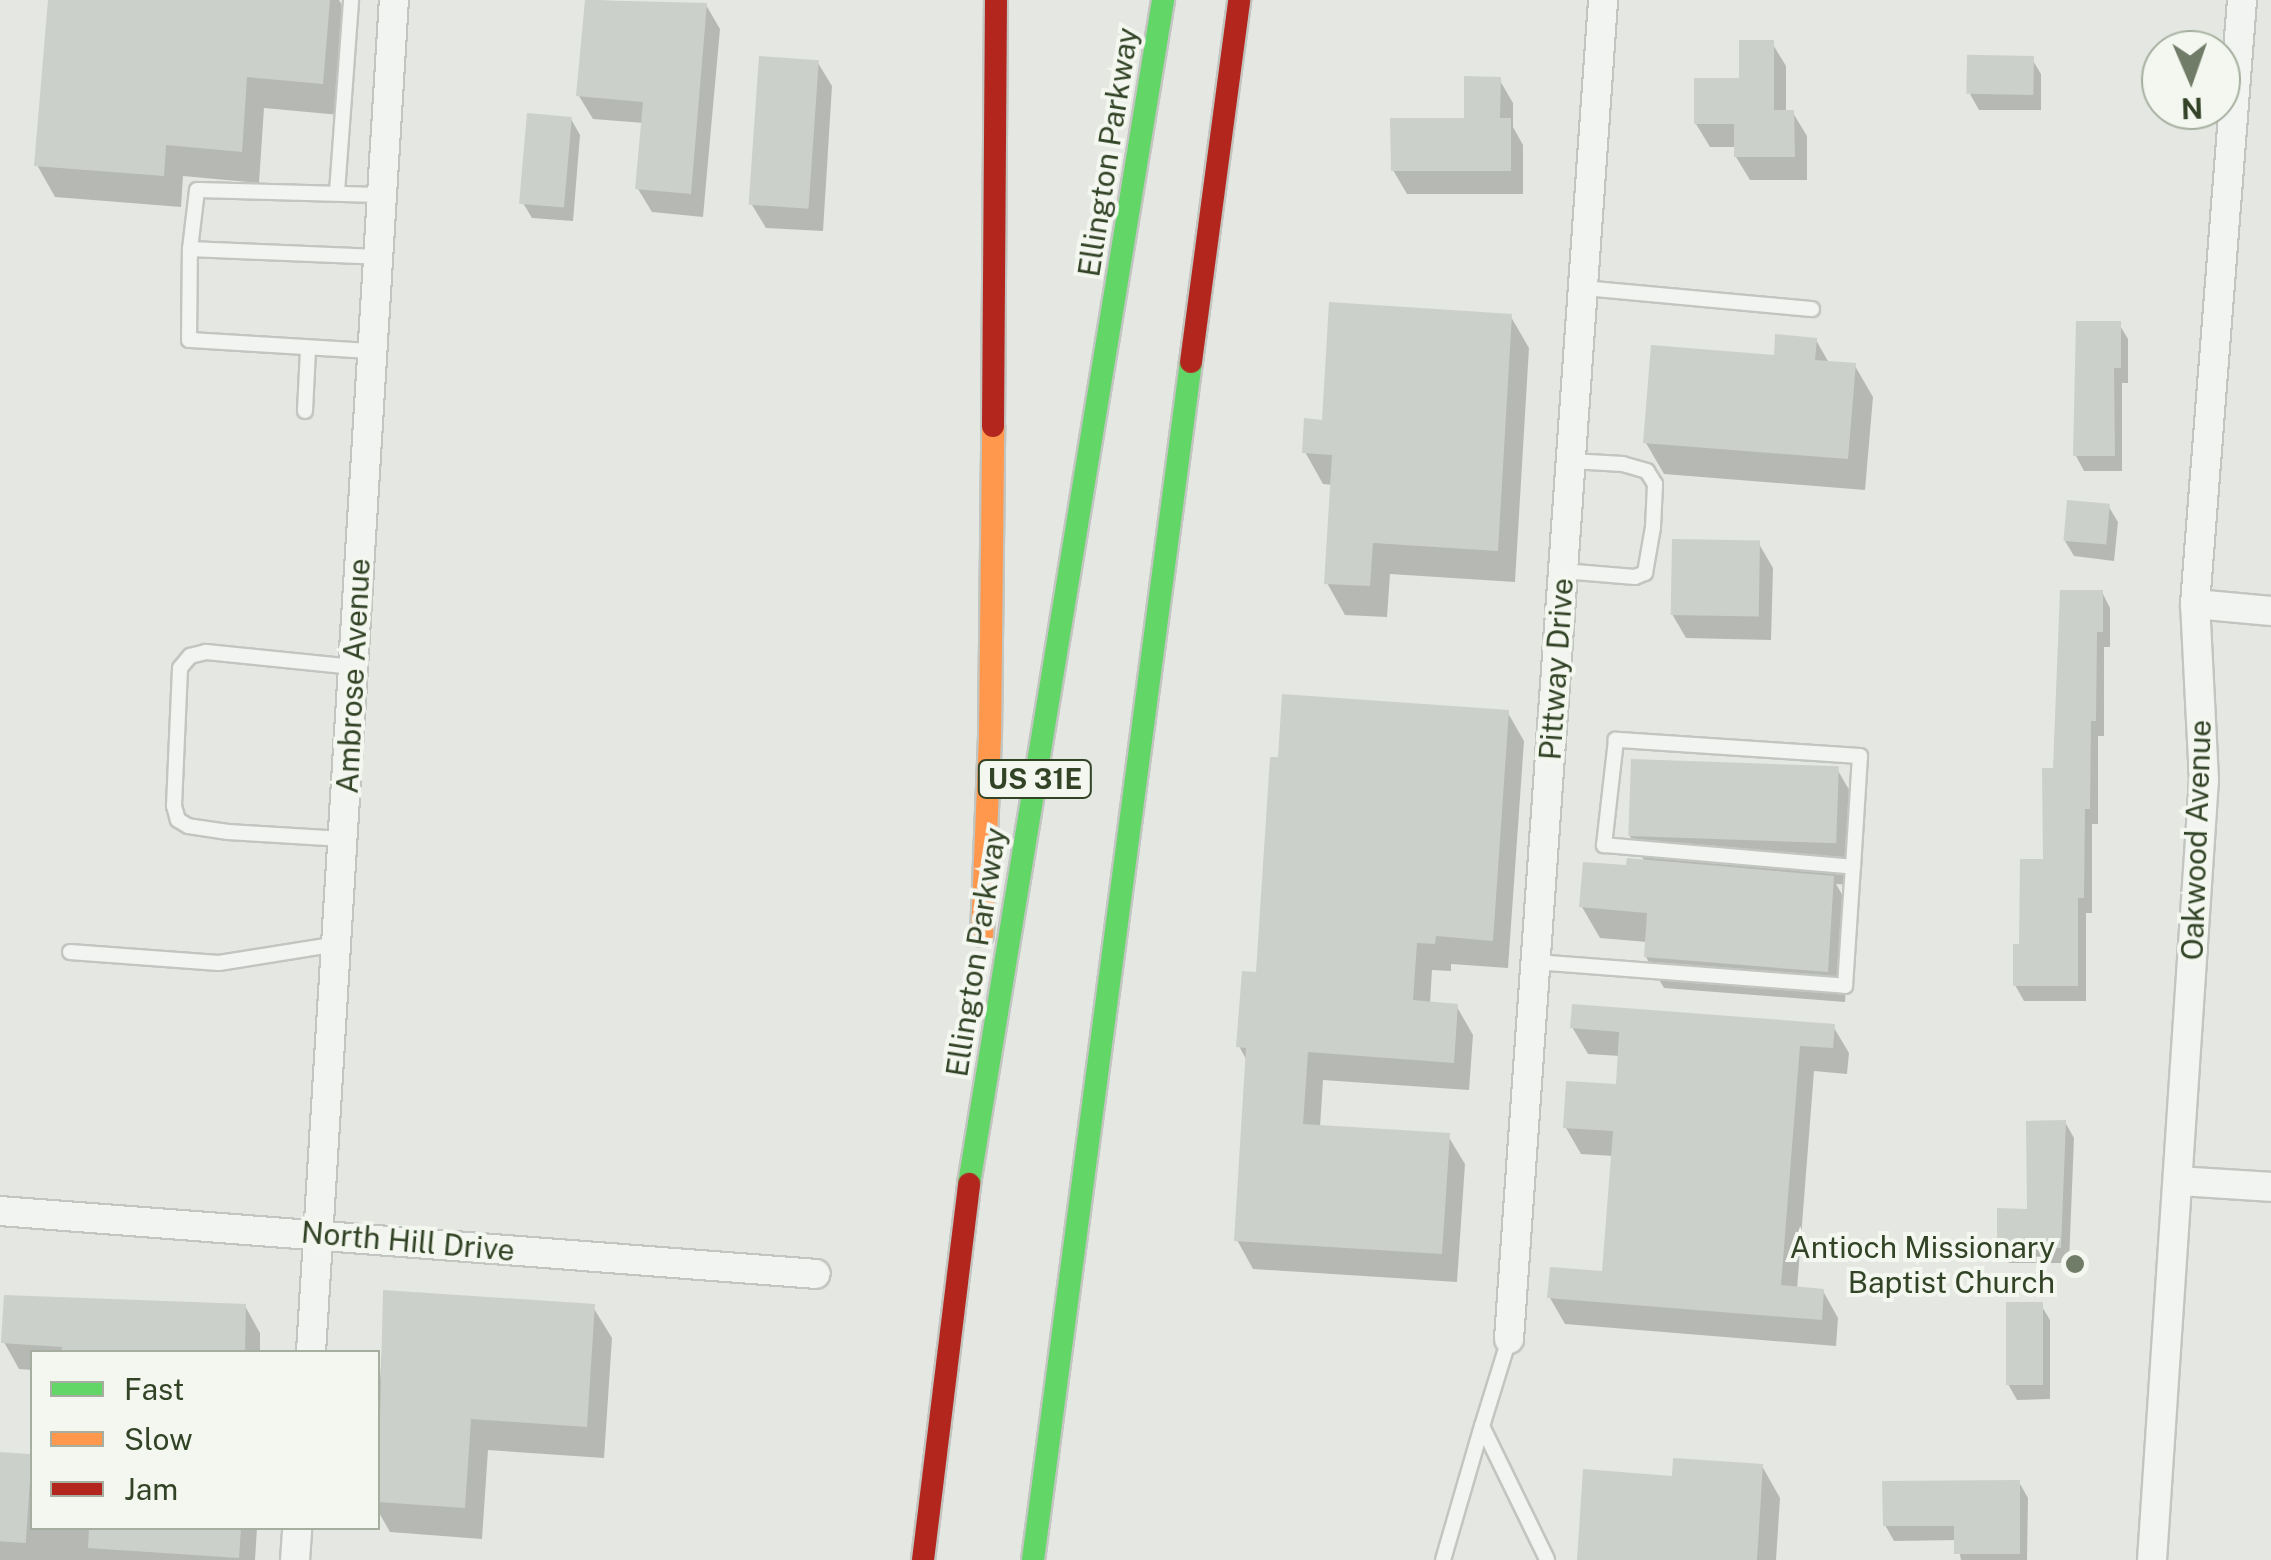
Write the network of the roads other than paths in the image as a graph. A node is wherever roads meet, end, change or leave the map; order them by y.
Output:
1 (351, 0) edge
2 (394, 0) edge
3 (996, 0) edge
4 (1163, 0) edge
5 (1239, 0) edge
6 (1604, 0) edge
7 (2242, 0) edge
8 (337, 192) junction
9 (381, 196) junction
10 (190, 249) junction
11 (377, 257) junction
12 (1584, 288) junction
13 (1812, 309) dead end
14 (308, 350) junction
15 (371, 351) junction
16 (304, 412) dead end
17 (1571, 462) junction
18 (1563, 571) junction
19 (2195, 604) junction
20 (2271, 611) edge
21 (354, 666) junction
22 (344, 838) junction
23 (1853, 867) junction
24 (338, 944) junction
25 (70, 952) dead end
26 (1536, 962) junction
27 (973, 1155) junction
28 (2178, 1181) junction
29 (2271, 1187) edge
30 (0, 1210) edge
31 (320, 1234) junction
32 (816, 1274) dead end
33 (1509, 1338) joint
34 (311, 1350) edge
35 (1482, 1426) junction
36 (297, 1530) edge
37 (1547, 1559) edge
38 (295, 1560) edge
39 (924, 1560) edge
40 (1033, 1560) edge
41 (1443, 1560) edge
42 (2152, 1560) edge

1 - 8 lane
2 - 9 street, Ambrose Avenue
3 - 27 highway
4 - 27 highway, Ellington Parkway / US 31E
5 - 40 highway, US 31E
6 - 12 street, Pittway Drive
7 - 19 street, Oakwood Avenue
8 - 9 lane
8 - 10 lane
9 - 11 street, Ambrose Avenue
10 - 11 lane
10 - 14 lane
11 - 15 street, Ambrose Avenue
12 - 13 lane
12 - 17 street, Pittway Drive
14 - 15 lane
14 - 16 lane
15 - 21 street, Ambrose Avenue
17 - 18 street, Pittway Drive
17 - 18 lane
18 - 26 street, Pittway Drive
19 - 20 street
19 - 28 street, Oakwood Avenue
21 - 22 street, Ambrose Avenue
21 - 22 lane
22 - 24 street, Ambrose Avenue
23 - 23 lane
23 - 26 lane
24 - 25 lane
24 - 31 street, Ambrose Avenue
26 - 33 street, Pittway Drive
27 - 39 highway, Ellington Parkway / US 31E
28 - 29 street
28 - 42 street, Oakwood Avenue
30 - 31 street, North Hill Drive
31 - 32 street, North Hill Drive
31 - 34 street, Ambrose Avenue
33 - 35 lane
35 - 37 lane
35 - 41 lane
36 - 38 street

